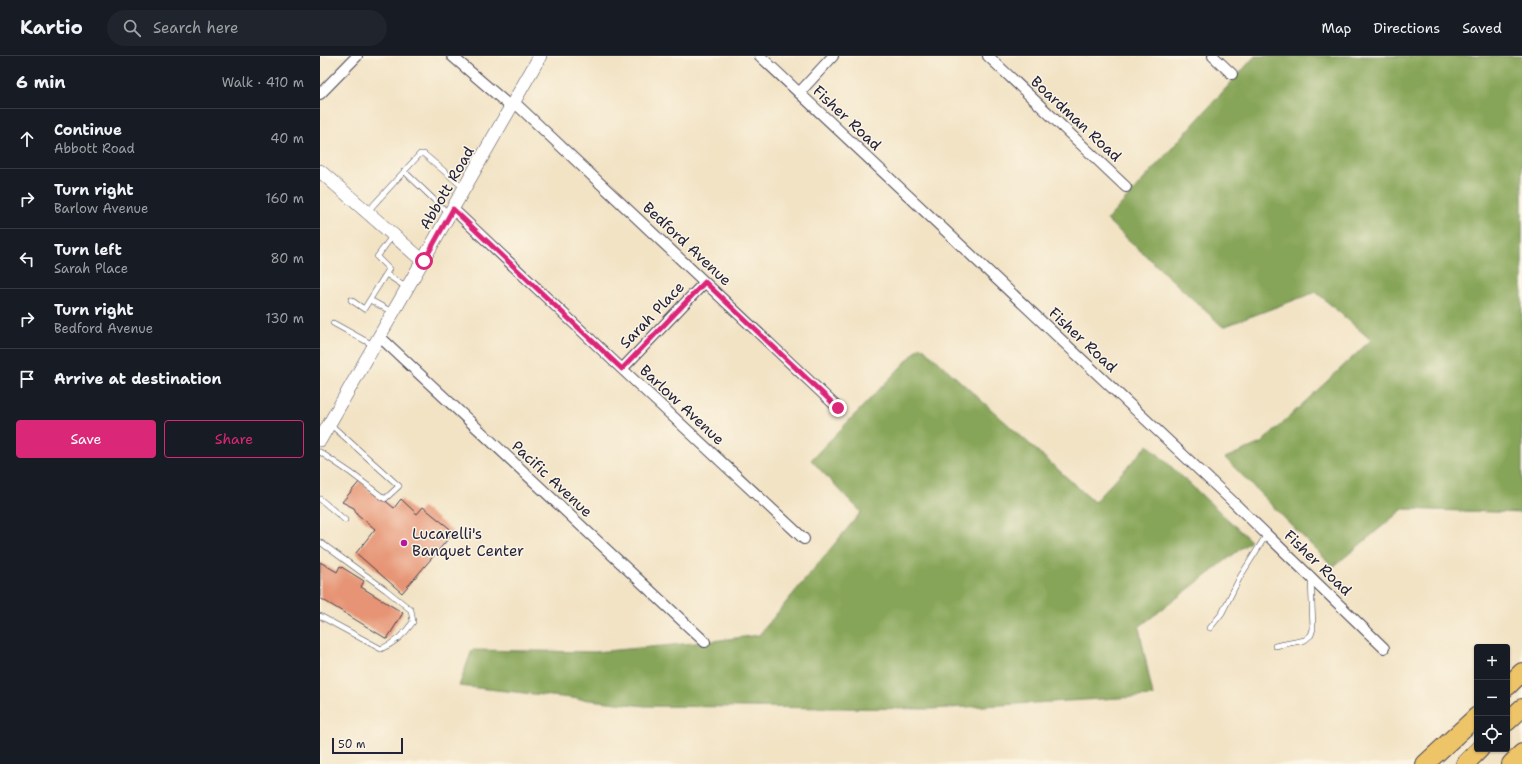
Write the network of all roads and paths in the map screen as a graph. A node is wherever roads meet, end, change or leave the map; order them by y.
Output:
1 (357, 56) edge
2 (452, 56) edge
3 (540, 56) edge
4 (760, 56) edge
5 (834, 56) edge
6 (988, 56) edge
7 (1213, 56) edge
8 (1232, 74) dead end
9 (799, 93) junction
10 (320, 94) edge
11 (513, 105) junction
12 (320, 170) edge
13 (404, 171) junction
14 (1126, 187) dead end
15 (465, 189) junction
16 (367, 212) junction
17 (451, 212) junction
18 (393, 235) junction
19 (424, 261) junction
20 (386, 274) junction
21 (705, 282) junction
22 (407, 288) junction
23 (351, 300) dead end
24 (370, 300) junction
25 (393, 313) junction
26 (334, 323) dead end
27 (377, 341) junction
28 (622, 369) junction
29 (838, 408) dead end
30 (330, 423) junction
31 (320, 440) edge
32 (320, 452) edge
33 (320, 499) edge
34 (345, 520) dead end
35 (1267, 534) junction
36 (804, 539) dead end
37 (320, 542) edge
38 (1311, 577) junction
39 (320, 616) edge
40 (1210, 628) dead end
41 (705, 642) dead end
42 (1275, 646) dead end
43 (1384, 648) dead end
44 (1522, 672) edge
45 (1510, 684) edge
46 (1522, 708) edge
47 (1474, 719) edge
48 (1510, 719) edge
49 (1474, 724) edge
50 (1477, 752) edge
51 (1522, 753) edge
52 (1425, 764) edge
53 (1439, 764) edge
54 (1465, 764) edge
55 (1511, 764) edge

1 - 10 street
2 - 11 street, Bedford Avenue
3 - 11 street, Abbott Road
4 - 9 street, Fisher Road
5 - 9 street
6 - 14 street, Boardman Road
7 - 8 street
9 - 35 street, Fisher Road
11 - 15 street, Abbott Road
11 - 21 street, Bedford Avenue
12 - 16 street
13 - 15 lane
13 - 16 lane
13 - 17 lane
15 - 17 street, Abbott Road
16 - 18 street
17 - 19 street, Abbott Road
17 - 28 street, Barlow Avenue
18 - 19 street
18 - 20 lane
19 - 22 street, Abbott Road
20 - 22 lane
20 - 24 lane
21 - 28 street, Sarah Place
21 - 29 street, Bedford Avenue
22 - 25 street, Abbott Road
23 - 24 lane
24 - 25 lane
25 - 27 street, Abbott Road
26 - 27 lane
27 - 30 street, Abbott Road
27 - 41 street, Pacific Avenue
28 - 36 street, Barlow Avenue
30 - 31 street, Abbott Road
30 - 32 lane
33 - 34 lane
35 - 38 street, Fisher Road
35 - 40 lane
37 - 39 lane
38 - 42 lane
38 - 43 street, Fisher Road
44 - 45 highway
46 - 48 highway
47 - 52 highway
49 - 53 highway
50 - 54 highway
51 - 55 highway

